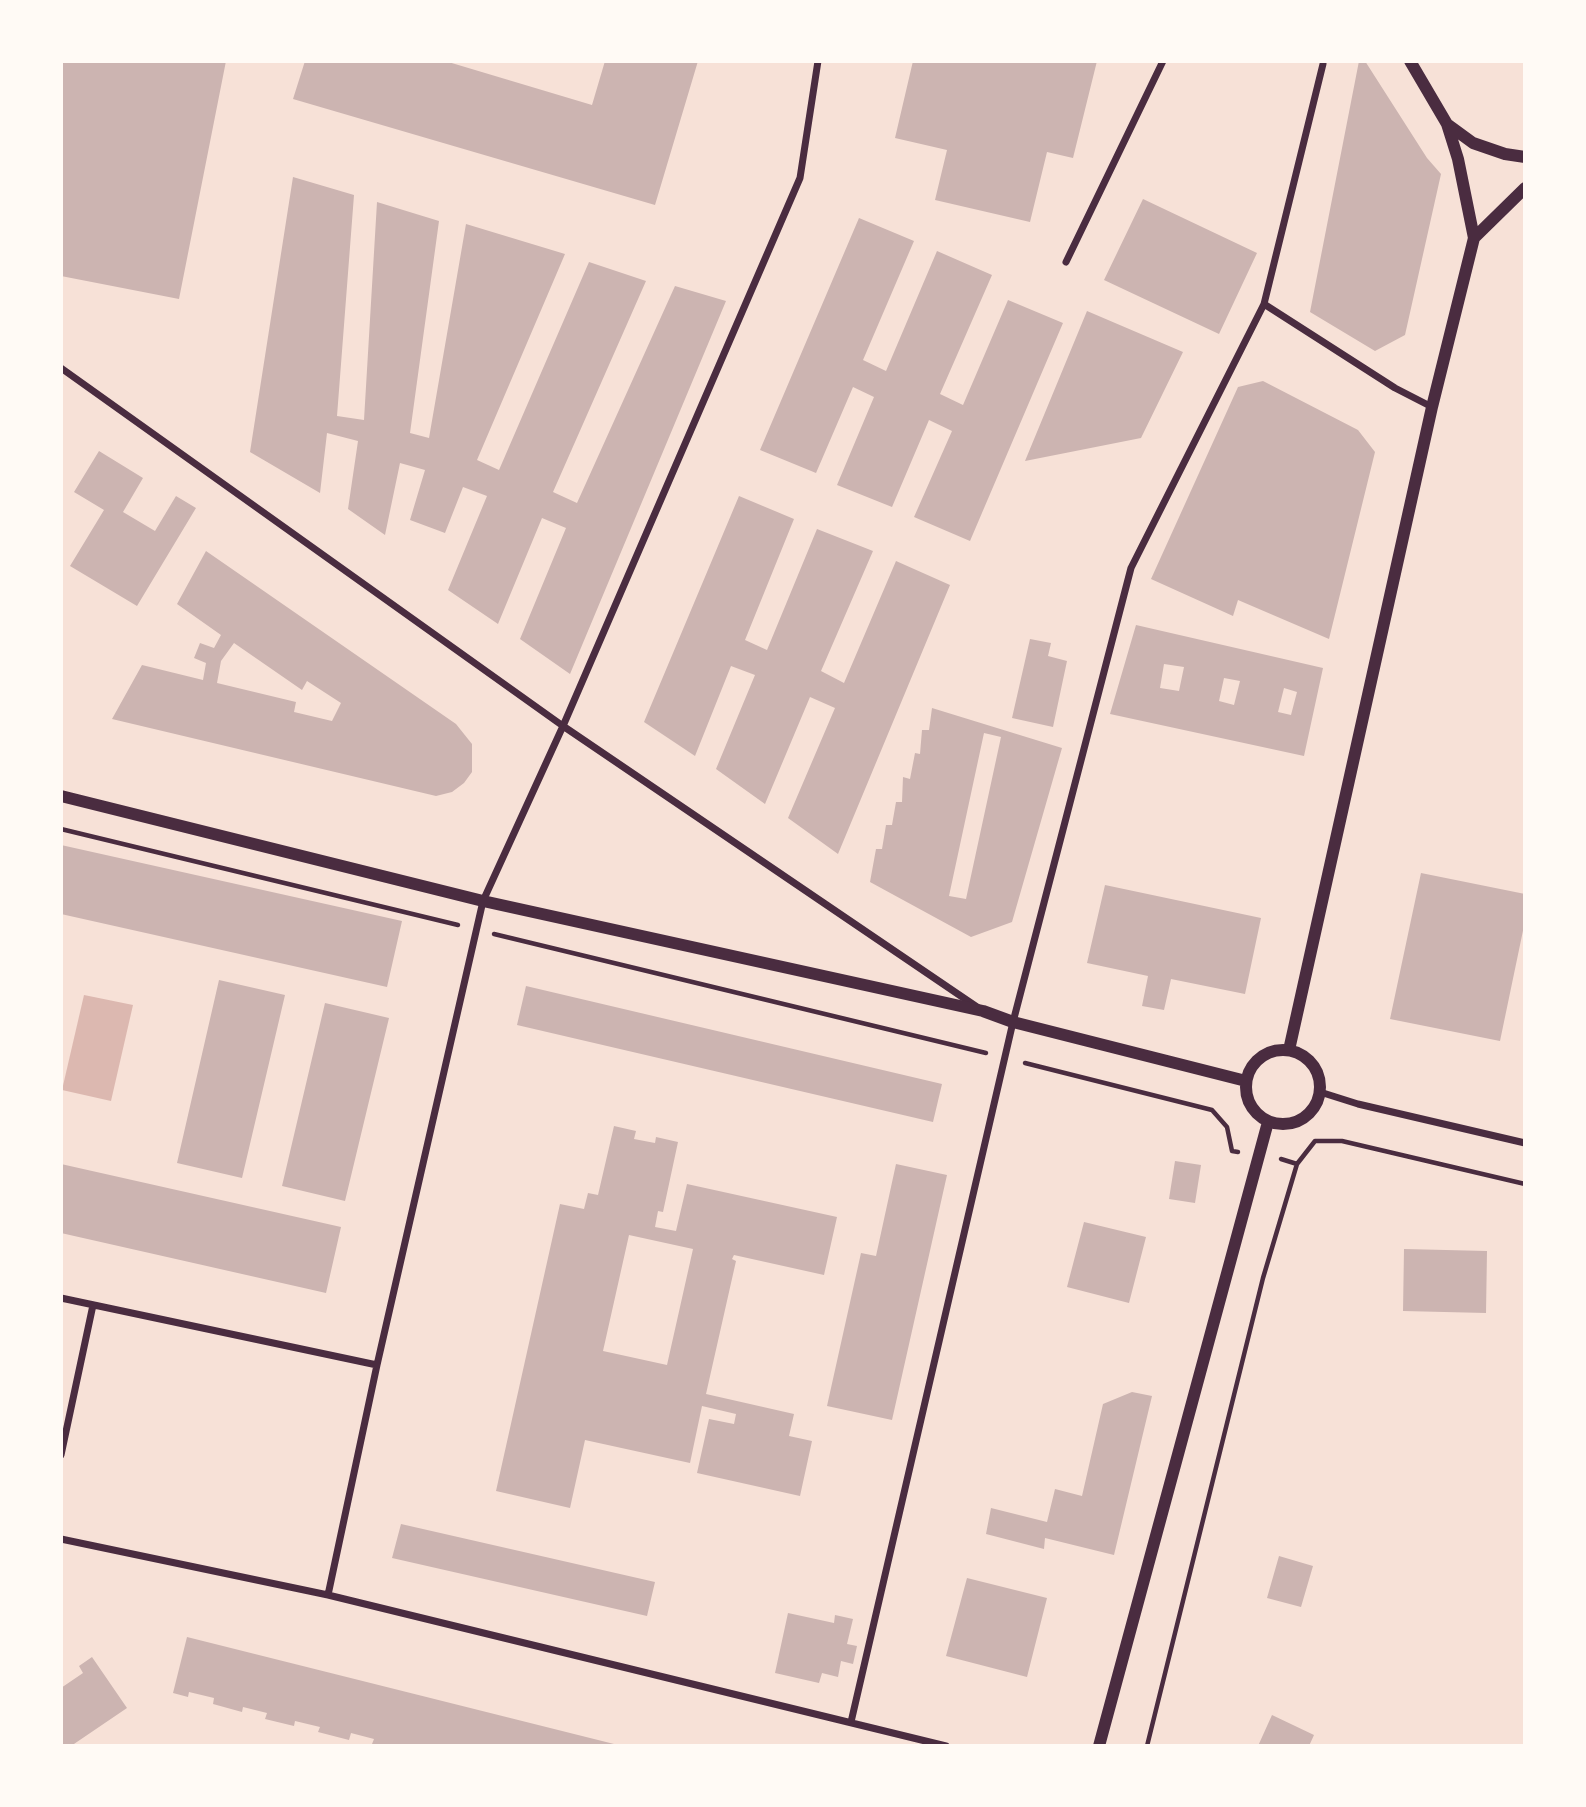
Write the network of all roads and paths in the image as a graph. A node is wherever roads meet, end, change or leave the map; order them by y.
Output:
1 (818, 61) edge
2 (1163, 61) edge
3 (1410, 61) edge
4 (1322, 64) dead end
5 (1447, 124) junction
6 (1525, 157) edge
7 (1525, 188) edge
8 (1474, 238) junction
9 (1066, 262) dead end
10 (1264, 304) junction
11 (61, 368) edge
12 (1432, 407) junction
13 (563, 726) junction
14 (61, 796) edge
15 (61, 829) edge
16 (483, 901) junction
17 (476, 930) junction
18 (983, 1011) junction
19 (1013, 1021) junction
20 (1289, 1050) junction
21 (1005, 1058) junction
22 (1246, 1081) junction
23 (1320, 1092) junction
24 (1268, 1122) junction
25 (1525, 1143) edge
26 (1259, 1157) junction
27 (1297, 1164) junction
28 (1525, 1184) edge
29 (61, 1298) edge
30 (93, 1305) junction
31 (377, 1365) junction
32 (61, 1455) edge
33 (61, 1539) edge
34 (328, 1595) junction
35 (851, 1722) junction
36 (946, 1746) edge
37 (1099, 1746) edge
38 (1147, 1746) edge

1 - 13 street
2 - 9 street
3 - 5 street
4 - 10 street
5 - 6 street
5 - 8 street
7 - 8 street
8 - 12 street
10 - 12 street
10 - 19 street
11 - 13 street
12 - 20 street
13 - 16 street
13 - 18 street
14 - 16 street
15 - 17 path
16 - 17 street
16 - 18 street
17 - 21 path
17 - 31 street
18 - 19 street
19 - 21 street
19 - 22 street
20 - 22 street
20 - 23 street
21 - 26 path
21 - 35 street
22 - 24 street
23 - 24 street
23 - 25 street
24 - 26 street
26 - 27 path
26 - 37 street
27 - 28 path
27 - 38 path
29 - 30 street
30 - 31 street
30 - 32 street
31 - 34 street
33 - 34 street
34 - 35 street
35 - 36 street

